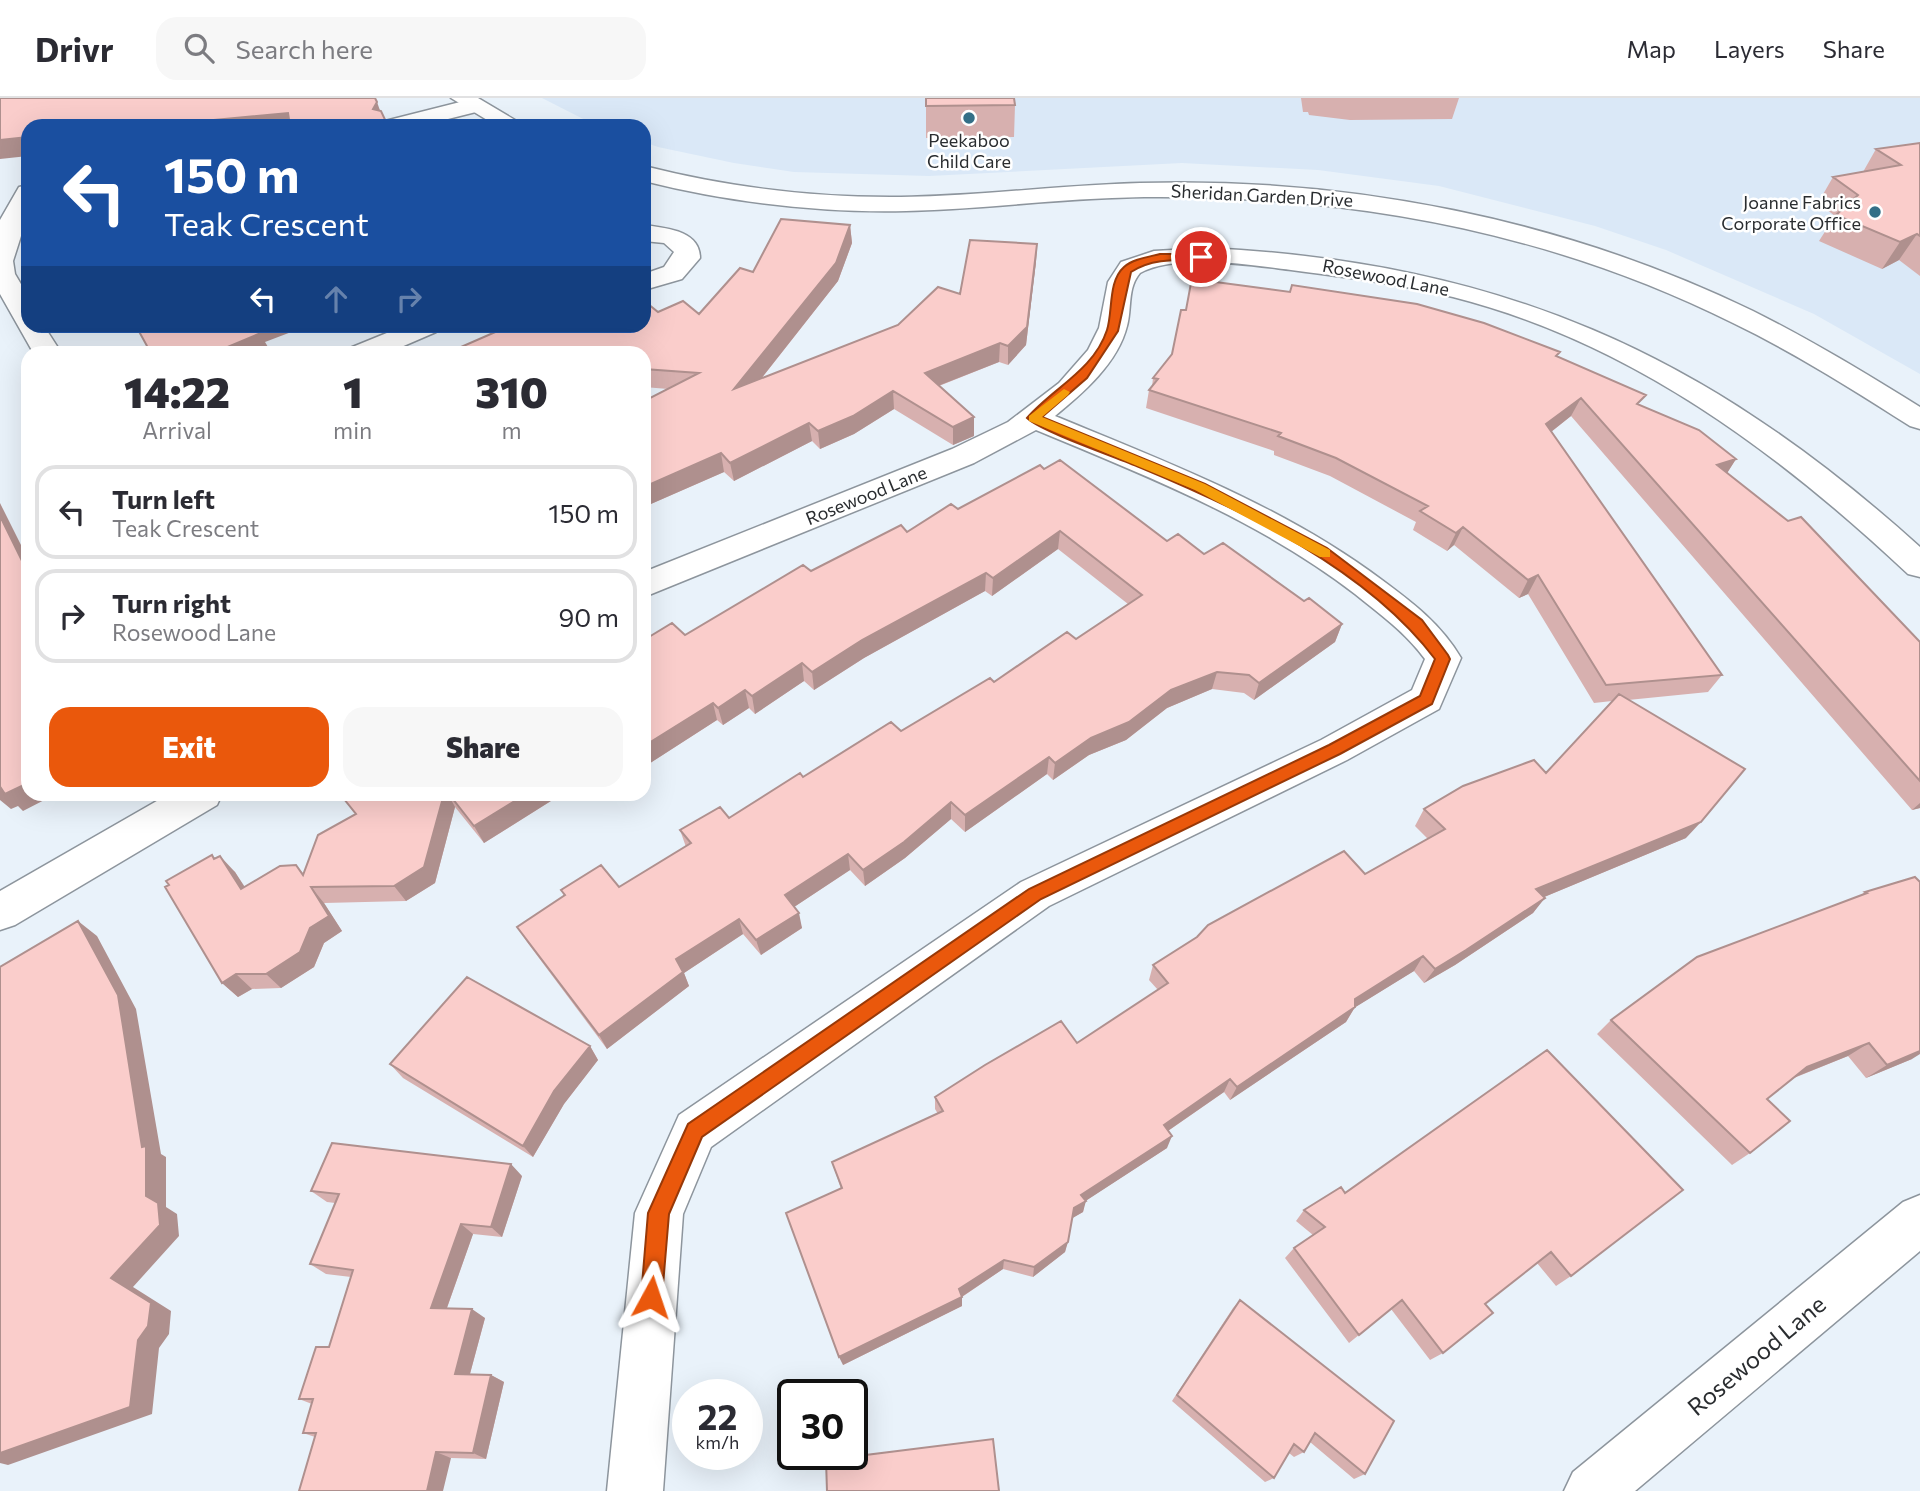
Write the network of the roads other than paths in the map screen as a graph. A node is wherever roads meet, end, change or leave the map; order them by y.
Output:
1 (472, 100) edge
2 (415, 119) edge
3 (503, 119) edge
4 (651, 174) edge
5 (0, 190) edge
6 (21, 190) edge
7 (21, 203) edge
8 (651, 234) edge
9 (0, 262) edge
10 (651, 280) edge
11 (21, 308) edge
12 (410, 333) edge
13 (379, 346) edge
14 (1033, 418) junction
15 (1920, 419) edge
16 (1920, 566) edge
17 (651, 582) edge
18 (190, 801) edge
19 (0, 912) edge
20 (1920, 1219) edge
21 (635, 1491) edge
22 (1592, 1491) edge

1 - 2 street
1 - 3 street
4 - 15 street, Sheridan Garden Drive
5 - 6 street
7 - 9 street
8 - 10 street
9 - 11 street
12 - 13 street
14 - 16 street, Rosewood Lane
14 - 17 street, Rosewood Lane
14 - 21 street
18 - 19 street
20 - 22 street, Rosewood Lane

